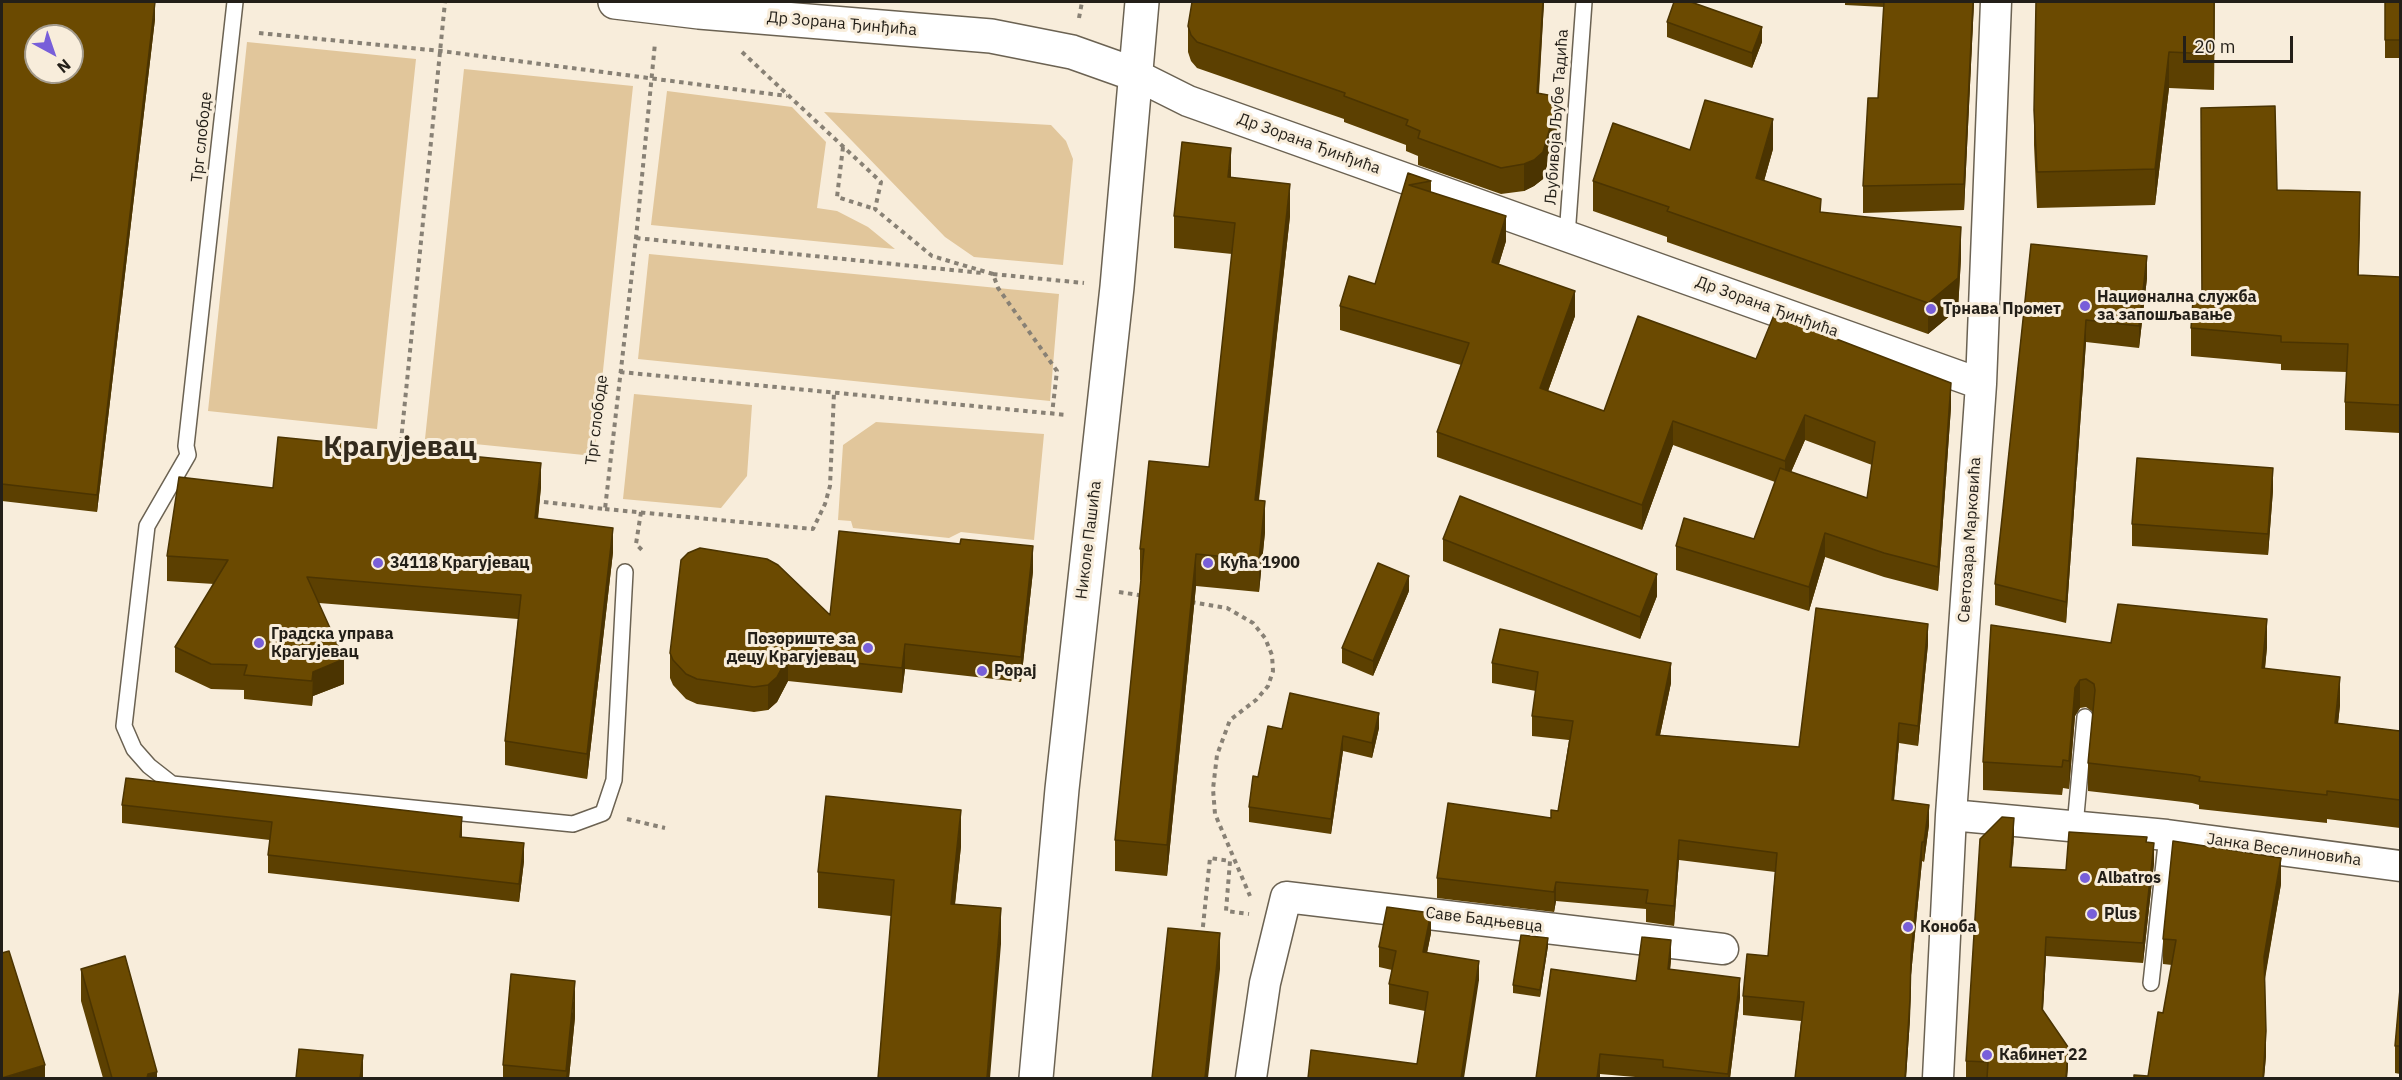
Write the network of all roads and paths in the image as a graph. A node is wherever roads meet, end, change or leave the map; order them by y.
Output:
1 (235, 2) edge
2 (446, 2) edge
3 (615, 2) edge
4 (1142, 2) edge
5 (1584, 2) edge
6 (1996, 2) edge
7 (658, 6) junction
8 (231, 30) junction
9 (739, 50) dead end
10 (441, 51) junction
11 (1134, 74) junction
12 (651, 78) junction
13 (788, 96) junction
14 (843, 147) junction
15 (875, 209) junction
16 (1567, 236) junction
17 (636, 238) junction
18 (993, 274) junction
19 (1117, 287) junction
20 (620, 372) junction
21 (1981, 384) junction
22 (834, 393) junction
23 (1052, 414) junction
24 (1103, 418) junction
25 (399, 462) edge
26 (529, 500) edge
27 (605, 508) junction
28 (625, 572) dead end
29 (1083, 586) junction
30 (1149, 596) edge
31 (1183, 601) edge
32 (2085, 717) dead end
33 (603, 813) junction
34 (1952, 815) junction
35 (2075, 826) junction
36 (665, 828) dead end
37 (2166, 835) junction
38 (2400, 866) edge
39 (1253, 905) dead end
40 (1226, 911) dead end
41 (1202, 942) edge
42 (1723, 949) dead end
43 (2151, 983) dead end
44 (1036, 1078) edge
45 (1251, 1078) edge
46 (1938, 1078) edge

1 - 8 lane, Трг слободе
2 - 10 path
3 - 7 street, Др Зорана Ђинђића
4 - 11 street, Николе Пашића
5 - 16 lane, Љубивоја Љубе Тадића
6 - 21 street, Светозара Марковића
7 - 11 street, Др Зорана Ђинђића
7 - 12 path, Трг слободе
8 - 10 path
8 - 33 lane, Трг слободе
9 - 13 path
10 - 12 path
10 - 25 path
11 - 16 street, Др Зорана Ђинђића
11 - 19 street, Николе Пашића
12 - 13 path
12 - 17 path, Трг слободе
13 - 14 path
14 - 15 path
14 - 15 path
15 - 18 path
16 - 21 street, Др Зорана Ђинђића
17 - 18 path
17 - 20 path, Трг слободе
18 - 19 path
18 - 23 path
19 - 24 street, Николе Пашића
20 - 22 path
20 - 27 path, Трг слободе
21 - 34 street, Светозара Марковића
22 - 23 path
22 - 27 path
23 - 24 path
24 - 29 street, Николе Пашића
26 - 27 path
28 - 33 lane
29 - 30 path
29 - 44 street, Николе Пашића
31 - 39 path
32 - 35 lane
33 - 36 path
34 - 35 street, Јанка Веселиновића
34 - 46 street, Светозара Марковића
35 - 37 street, Јанка Веселиновића
37 - 38 street, Јанка Веселиновића
37 - 43 lane
40 - 41 path
42 - 45 street, Саве Бадњевца

